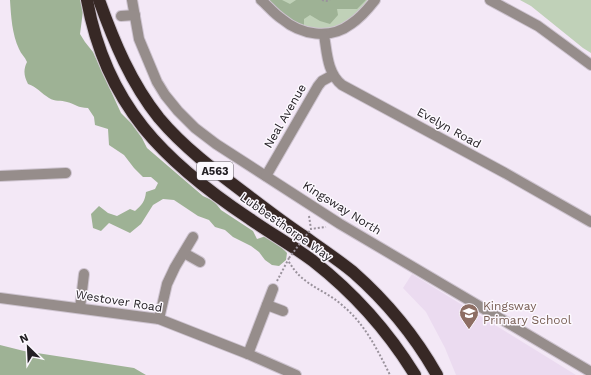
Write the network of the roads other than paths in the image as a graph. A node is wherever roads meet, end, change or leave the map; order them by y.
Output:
1 (87, 0) edge
2 (99, 0) edge
3 (132, 0) edge
4 (261, 0) edge
5 (375, 0) edge
6 (490, 0) edge
7 (135, 15) junction
8 (121, 16) dead end
9 (324, 35) junction
10 (591, 66) edge
11 (333, 75) junction
12 (66, 173) dead end
13 (0, 176) edge
14 (266, 176) junction
15 (591, 222) edge
16 (194, 237) dead end
17 (184, 253) junction
18 (200, 262) dead end
19 (84, 274) dead end
20 (273, 289) road end
21 (0, 298) edge
22 (267, 305) junction
23 (80, 308) junction
24 (283, 311) dead end
25 (159, 319) junction
26 (248, 354) junction
27 (591, 372) edge
28 (296, 375) edge
29 (415, 375) edge
30 (436, 375) edge

1 - 29 highway, Lubbesthorpe Way / A563
2 - 30 highway, Lubbesthorpe Way / A563
3 - 7 street, Kingsway North
4 - 9 street
5 - 9 street
6 - 10 street
7 - 8 street
7 - 14 street, Kingsway North
9 - 11 street
11 - 14 street, Neal Avenue
11 - 15 street, Evelyn Road
12 - 13 street
14 - 27 street, Kingsway North
16 - 17 street
17 - 18 street
17 - 25 street
19 - 23 street
20 - 22 street
21 - 23 street, Westover Road
22 - 24 street
22 - 26 street
23 - 25 street, Westover Road
25 - 26 street, Westover Road
26 - 28 street, Westover Road

